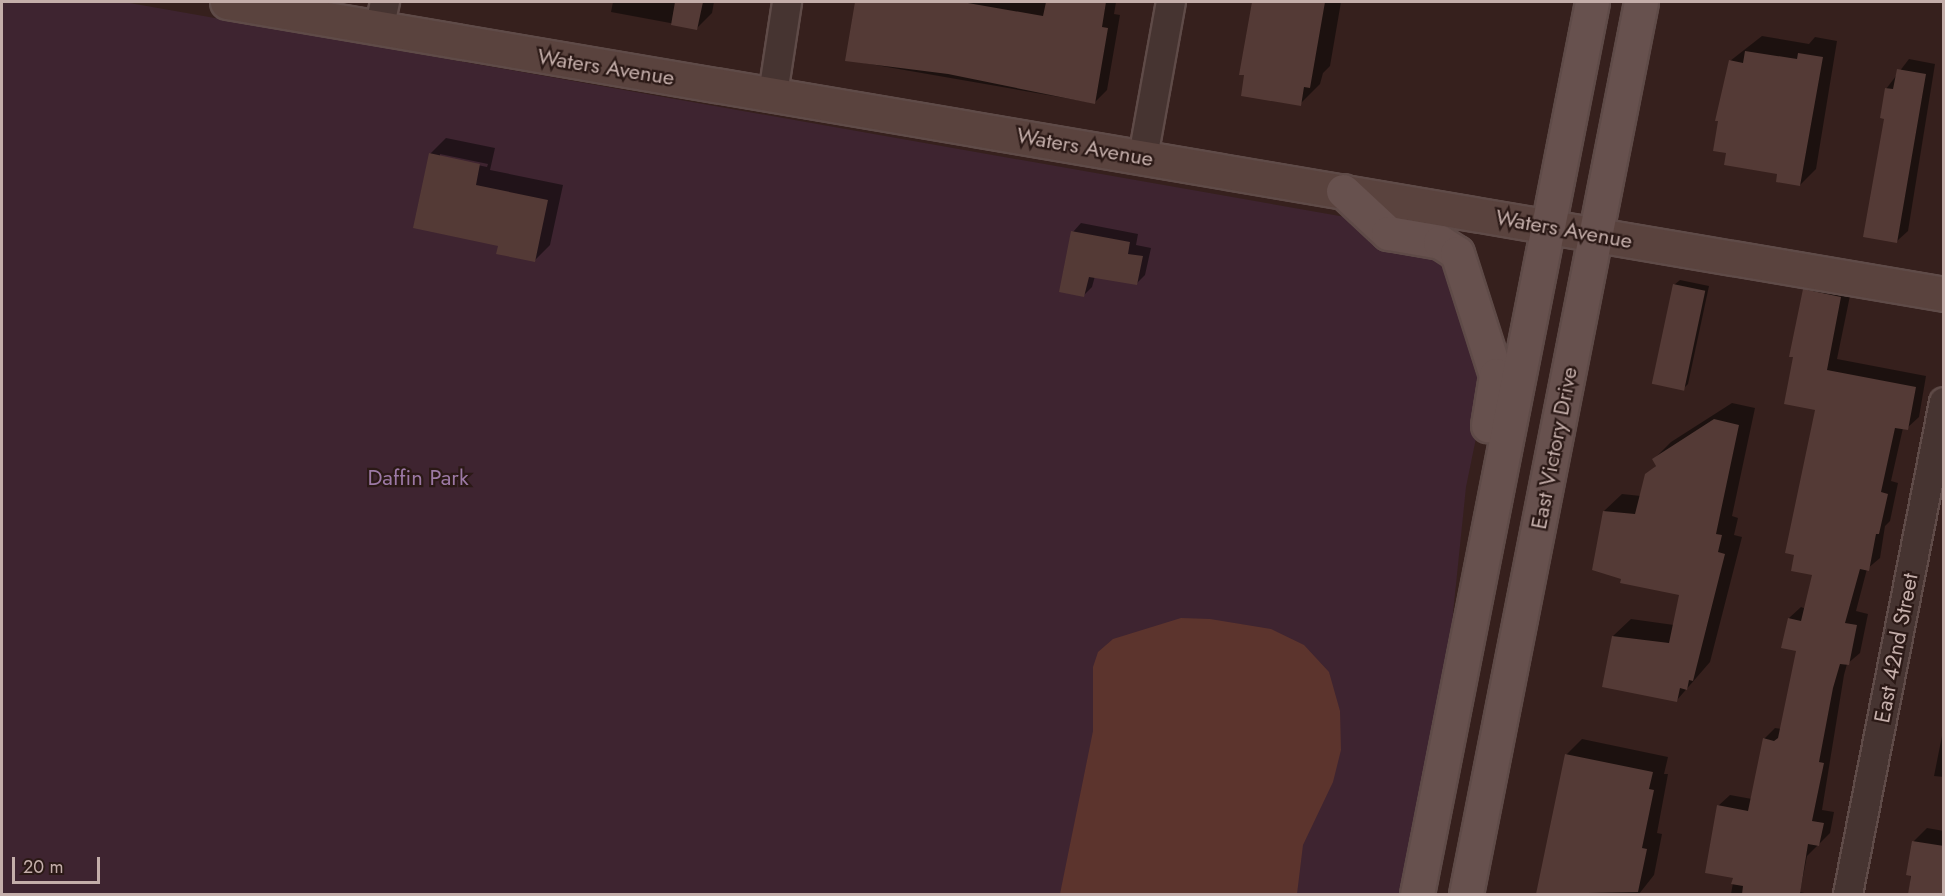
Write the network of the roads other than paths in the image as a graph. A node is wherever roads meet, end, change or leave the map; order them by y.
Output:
1 (227, 2) edge
2 (787, 2) edge
3 (1171, 2) edge
4 (1592, 2) edge
5 (1641, 2) edge
6 (382, 16) edge
7 (773, 94) junction
8 (1143, 157) junction
9 (1343, 192) junction
10 (1549, 226) junction
11 (1597, 234) junction
12 (1944, 294) edge
13 (1944, 402) edge
14 (1472, 613) junction
15 (1417, 894) edge
16 (1466, 894) edge
17 (1848, 894) edge

1 - 6 main road, Waters Avenue
2 - 7 street
3 - 8 street
4 - 10 main road
5 - 11 main road, East Victory Drive
6 - 7 main road, Waters Avenue
7 - 8 main road, Waters Avenue
8 - 9 main road, Waters Avenue
9 - 10 main road, Waters Avenue
9 - 14 main road
10 - 11 main road, Waters Avenue
10 - 14 main road
11 - 12 main road, Waters Avenue
11 - 16 main road, East Victory Drive
13 - 17 street, East 42nd Street
14 - 15 main road

